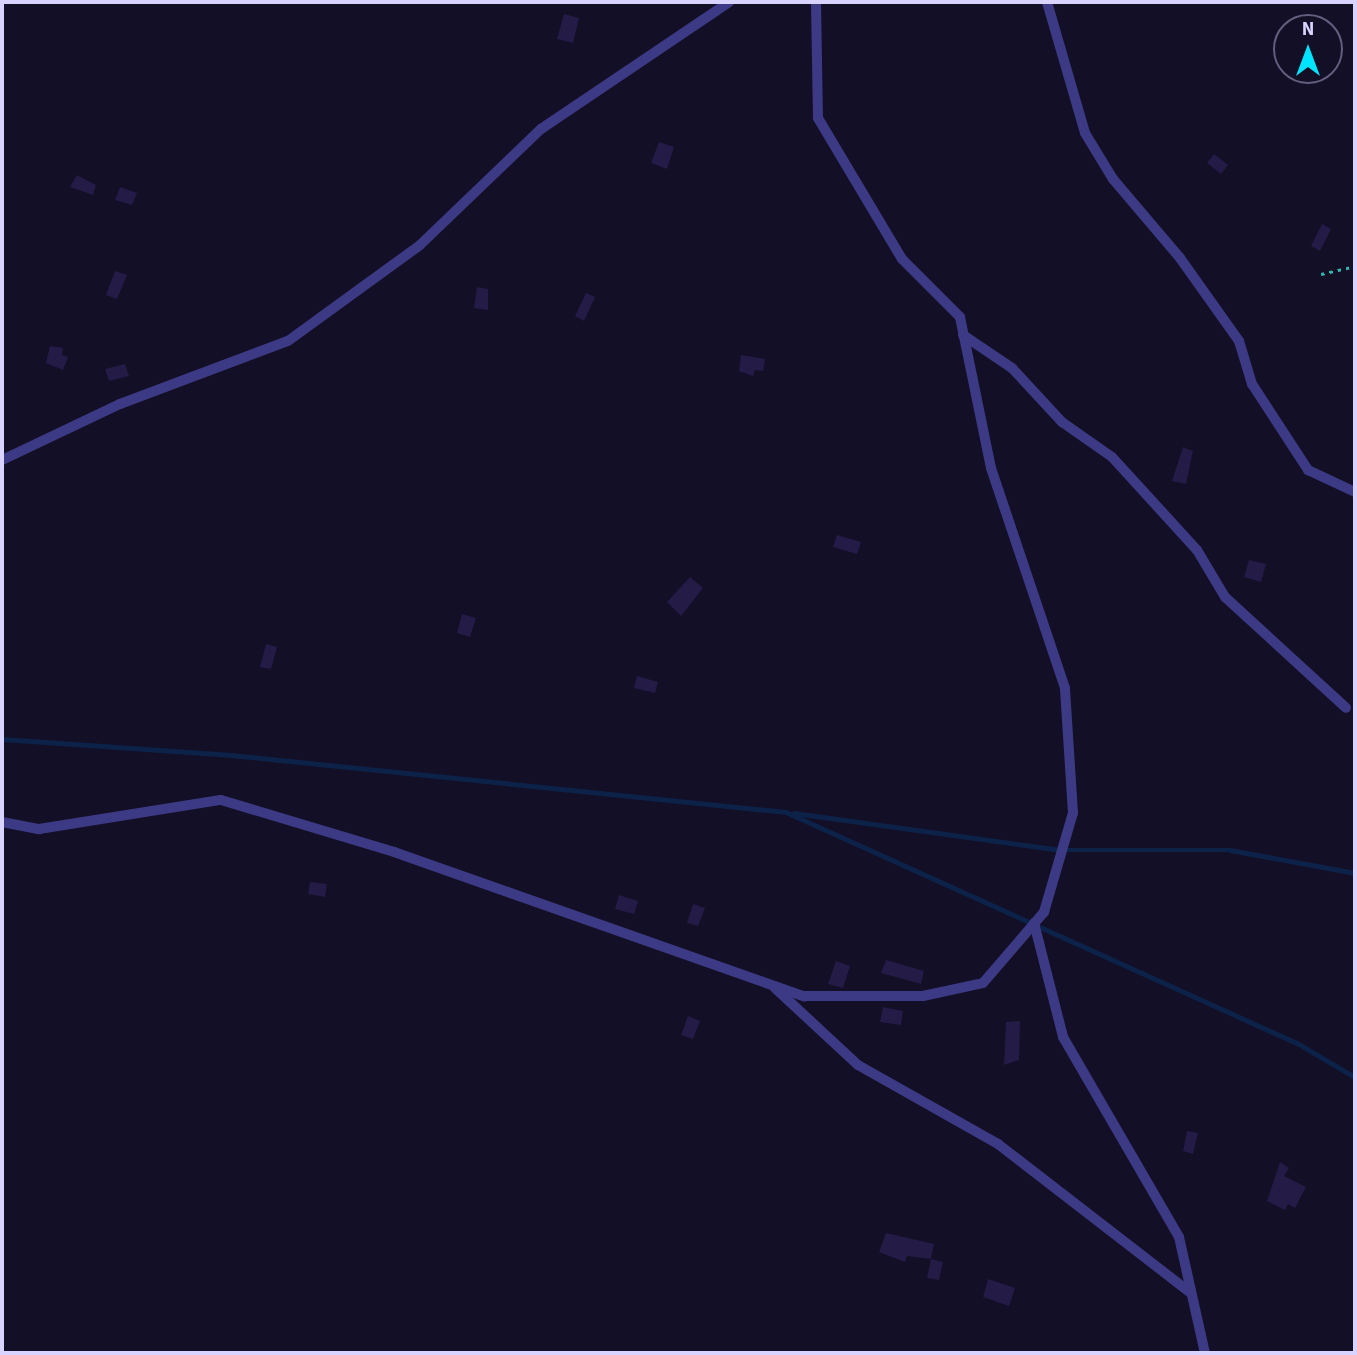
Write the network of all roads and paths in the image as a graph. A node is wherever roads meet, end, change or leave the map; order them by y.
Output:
1 (729, 2) edge
2 (816, 2) edge
3 (1047, 2) edge
4 (1355, 265) edge
5 (1321, 274) dead end
6 (963, 335) junction
7 (2, 460) edge
8 (1355, 492) edge
9 (1346, 708) dead end
10 (2, 821) edge
11 (1034, 923) junction
12 (771, 983) junction
13 (1191, 1293) junction
14 (1205, 1353) edge

1 - 7 street
2 - 6 street
3 - 8 street
4 - 5 path
6 - 9 street
6 - 11 street
10 - 12 street
11 - 12 street
11 - 13 street
12 - 13 street
13 - 14 street

